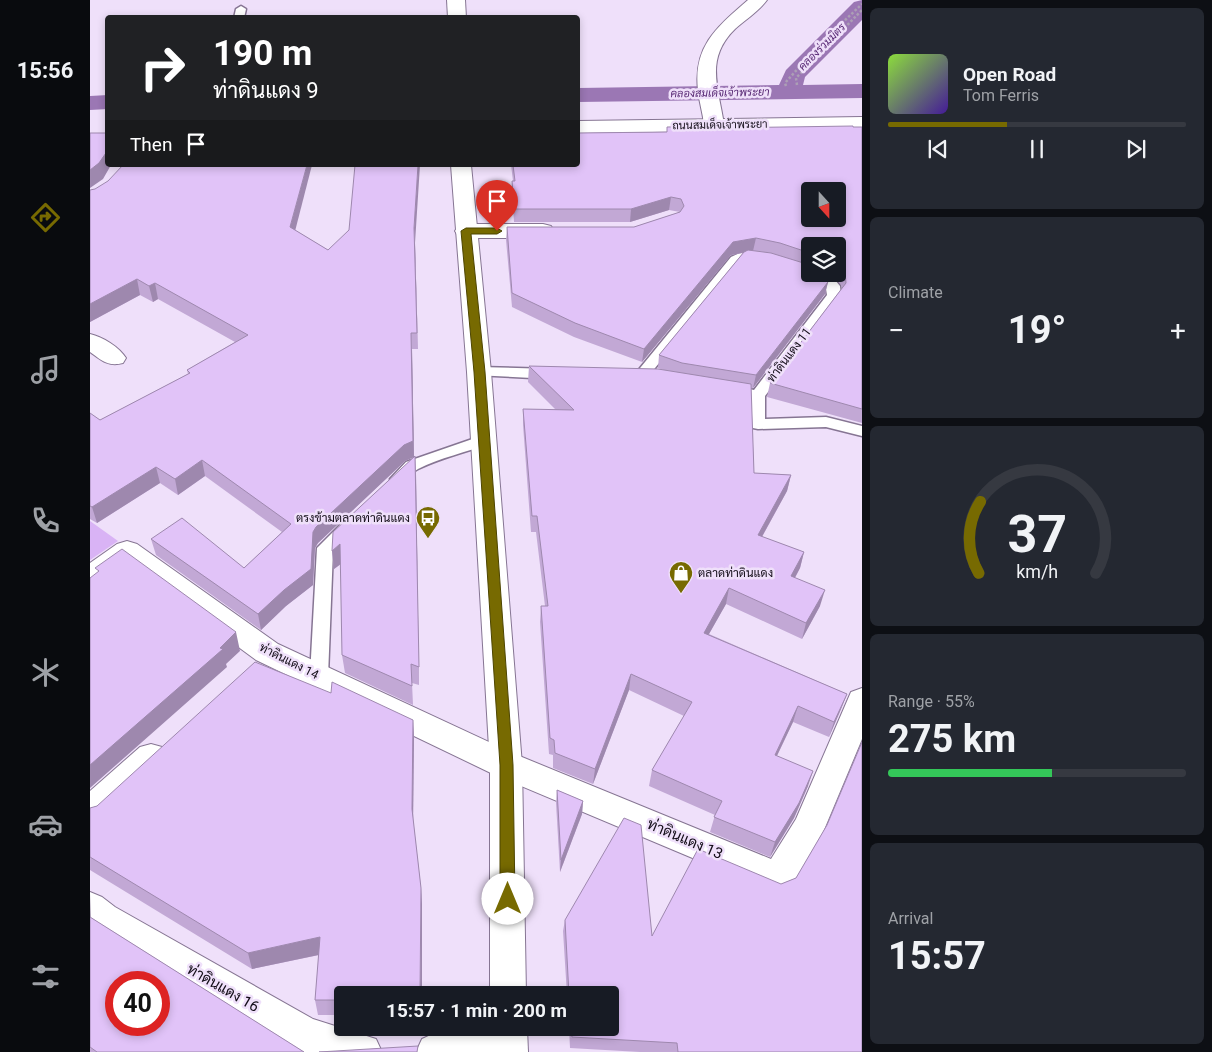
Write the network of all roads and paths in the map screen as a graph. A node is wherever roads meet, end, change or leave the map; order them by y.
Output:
1 (456, 0) edge
2 (758, 0) edge
3 (862, 4) edge
4 (862, 10) edge
5 (457, 15) edge
6 (797, 85) dead end
7 (786, 86) dead end
8 (713, 117) junction
9 (862, 123) edge
10 (580, 127) edge
11 (462, 167) edge
12 (466, 231) junction
13 (564, 231) edge
14 (774, 262) edge
15 (829, 282) edge
16 (90, 341) edge
17 (114, 358) dead end
18 (480, 372) junction
19 (565, 374) edge
20 (622, 375) edge
21 (641, 376) junction
22 (661, 379) edge
23 (720, 388) edge
24 (758, 395) junction
25 (862, 431) edge
26 (484, 440) junction
27 (390, 487) edge
28 (361, 514) edge
29 (90, 578) edge
30 (319, 676) junction
31 (862, 701) edge
32 (171, 739) edge
33 (506, 765) junction
34 (90, 812) edge
35 (90, 908) edge
36 (508, 986) edge
37 (509, 1044) edge
38 (363, 1052) edge
39 (435, 1052) edge

1 - 5 street
2 - 8 street
3 - 7 path
4 - 6 path
8 - 9 street, ถนนสมเด็จเจ้าพระยา
8 - 10 street, ถนนสมเด็จเจ้าพระยา
11 - 12 street
12 - 13 street
12 - 18 street
14 - 21 lane
15 - 24 lane, ท่าดินแดง 11
16 - 17 street
18 - 19 lane
18 - 26 street
20 - 21 lane
21 - 22 lane
23 - 24 lane, ท่าดินแดง 11
24 - 25 lane
26 - 27 lane
26 - 33 street
28 - 30 lane
29 - 30 street, ท่าดินแดง 14
30 - 33 street, ท่าดินแดง 14
31 - 33 street, ท่าดินแดง 13
32 - 34 street
33 - 36 street
35 - 38 street, ท่าดินแดง 16
37 - 39 street

